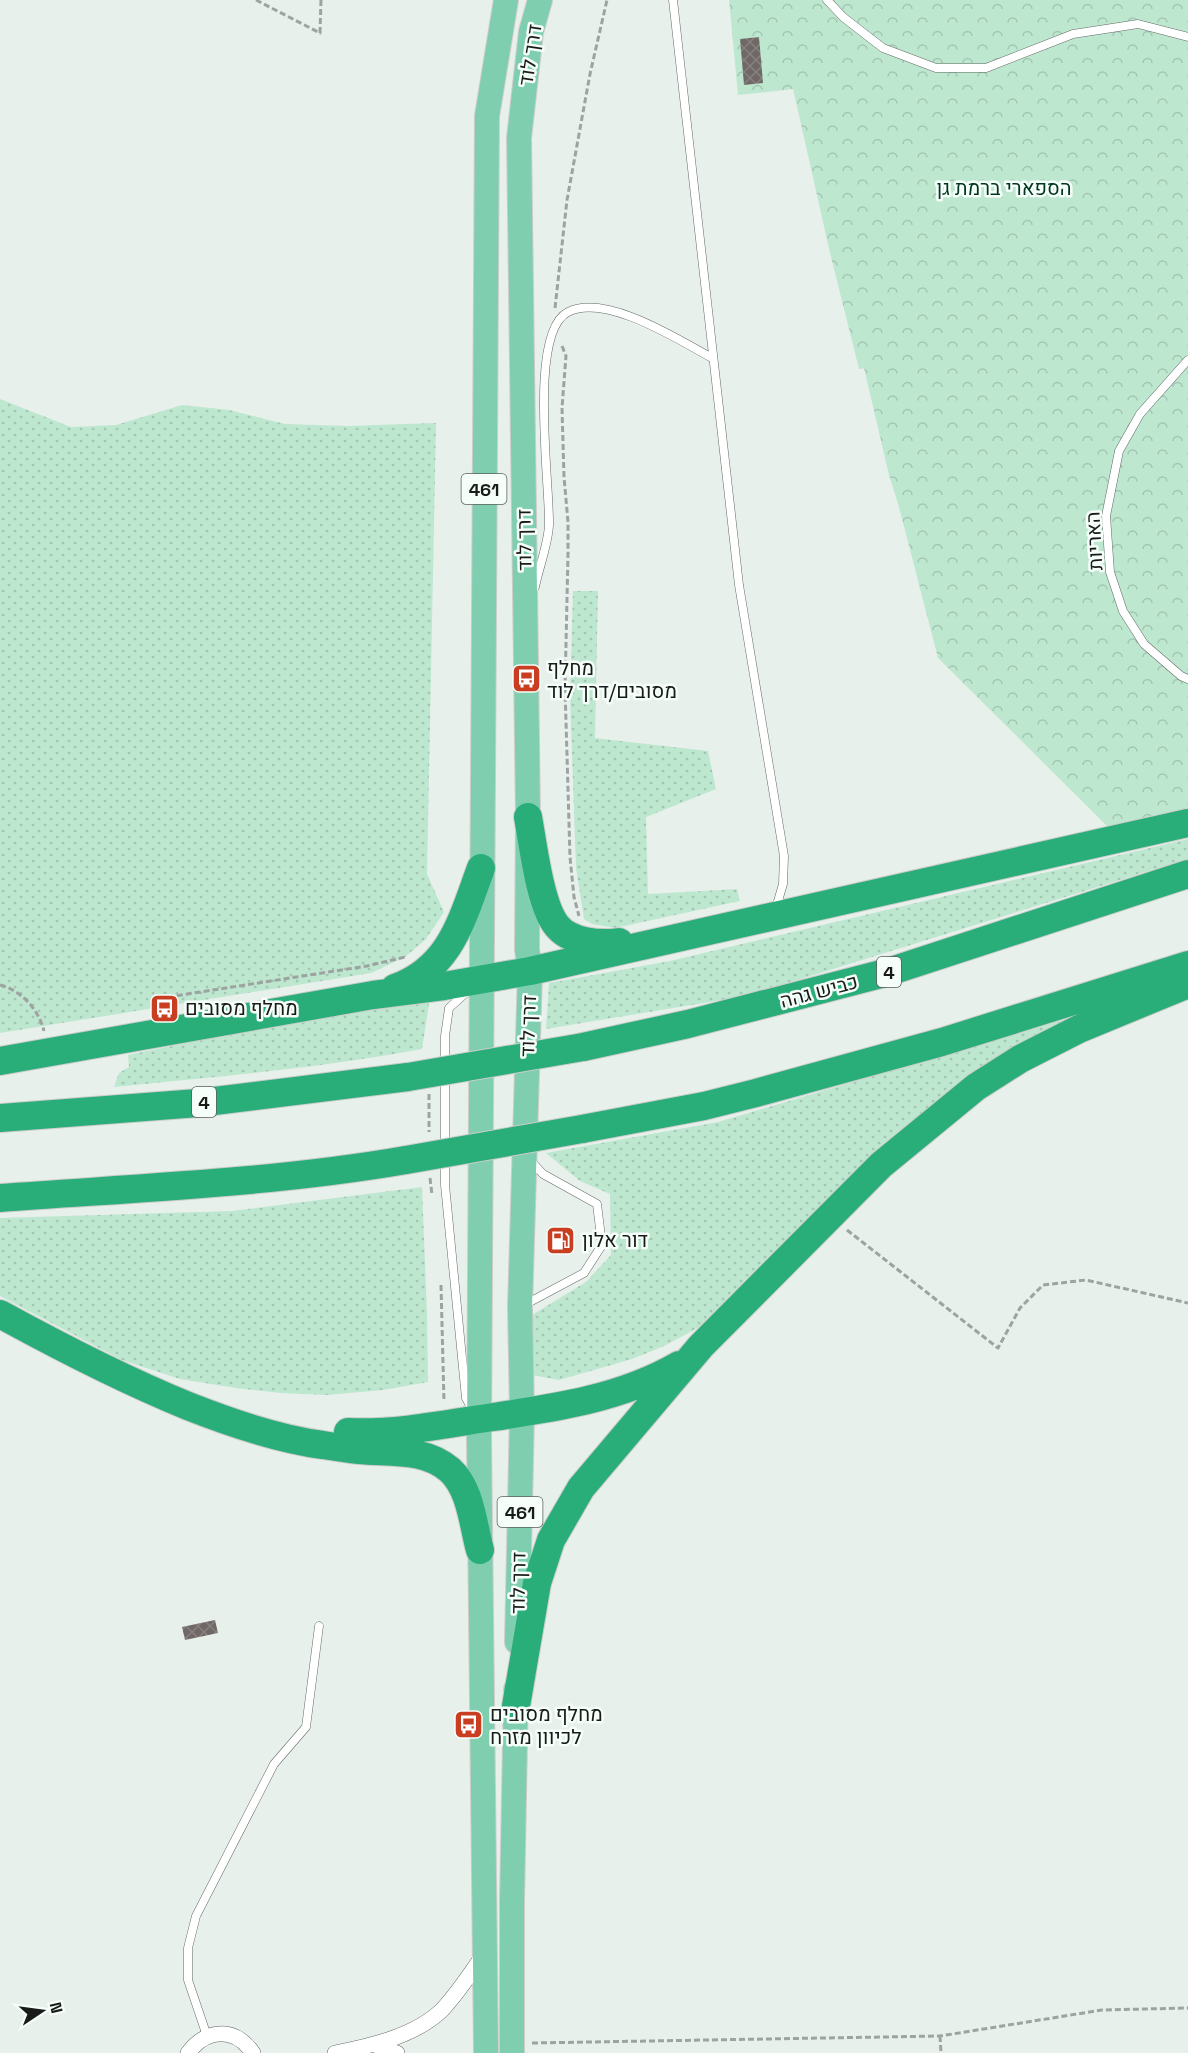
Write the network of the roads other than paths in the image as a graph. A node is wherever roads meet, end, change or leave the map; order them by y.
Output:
1 (506, 0) edge
2 (540, 0) edge
3 (674, 0) edge
4 (827, 0) edge
5 (1188, 38) edge
6 (712, 358) junction
7 (1187, 360) edge
8 (525, 630) junction
9 (1188, 680) edge
10 (528, 817) junction
11 (1188, 823) edge
12 (481, 868) junction
13 (1188, 874) edge
14 (871, 895) junction
15 (776, 908) junction
16 (1188, 965) edge
17 (530, 971) junction
18 (480, 980) junction
19 (1188, 984) edge
20 (373, 995) junction
21 (0, 1061) edge
22 (0, 1118) edge
23 (525, 1154) junction
24 (0, 1198) edge
25 (520, 1307) junction
26 (0, 1314) edge
27 (701, 1346) junction
28 (522, 1413) junction
29 (223, 1420) junction
30 (479, 1420) junction
31 (480, 1550) junction
32 (319, 1626) dead end
33 (516, 1706) junction
34 (486, 1952) junction
35 (207, 2036) junction
36 (375, 2045) junction
37 (522, 2048) edge
38 (187, 2053) edge
39 (256, 2053) edge
40 (335, 2053) edge
41 (397, 2053) edge
42 (486, 2053) edge

1 - 12 main road, דרך לוד / 461
2 - 8 main road, דרך לוד / 461
3 - 6 lane
4 - 5 lane
6 - 8 lane
6 - 15 lane
7 - 9 lane, האריות
8 - 10 main road, דרך לוד / 461
10 - 15 highway
10 - 17 main road, דרך לוד / 461
11 - 14 highway
12 - 18 main road, דרך לוד / 461
12 - 20 highway
13 - 22 highway, כביש גהה / 4, bridge
14 - 15 highway
14 - 17 highway
16 - 24 highway, bridge
17 - 18 highway
17 - 23 main road, דרך לוד / 461
18 - 20 highway
18 - 30 main road, דרך לוד / 461
18 - 30 lane
19 - 27 highway
20 - 21 highway
23 - 25 main road, דרך לוד / 461
23 - 25 lane
25 - 28 main road, דרך לוד / 461
26 - 29 highway
27 - 28 highway
27 - 33 highway
28 - 30 highway
28 - 33 main road, דרך לוד / 461
29 - 30 highway
29 - 31 highway
30 - 31 main road, דרך לוד / 461
31 - 34 main road, דרך לוד / 461
32 - 35 lane
33 - 37 main road, דרך לוד / 461
34 - 36 street
34 - 42 main road, דרך לוד / 461
35 - 38 street
35 - 39 street
36 - 40 street
36 - 41 street

